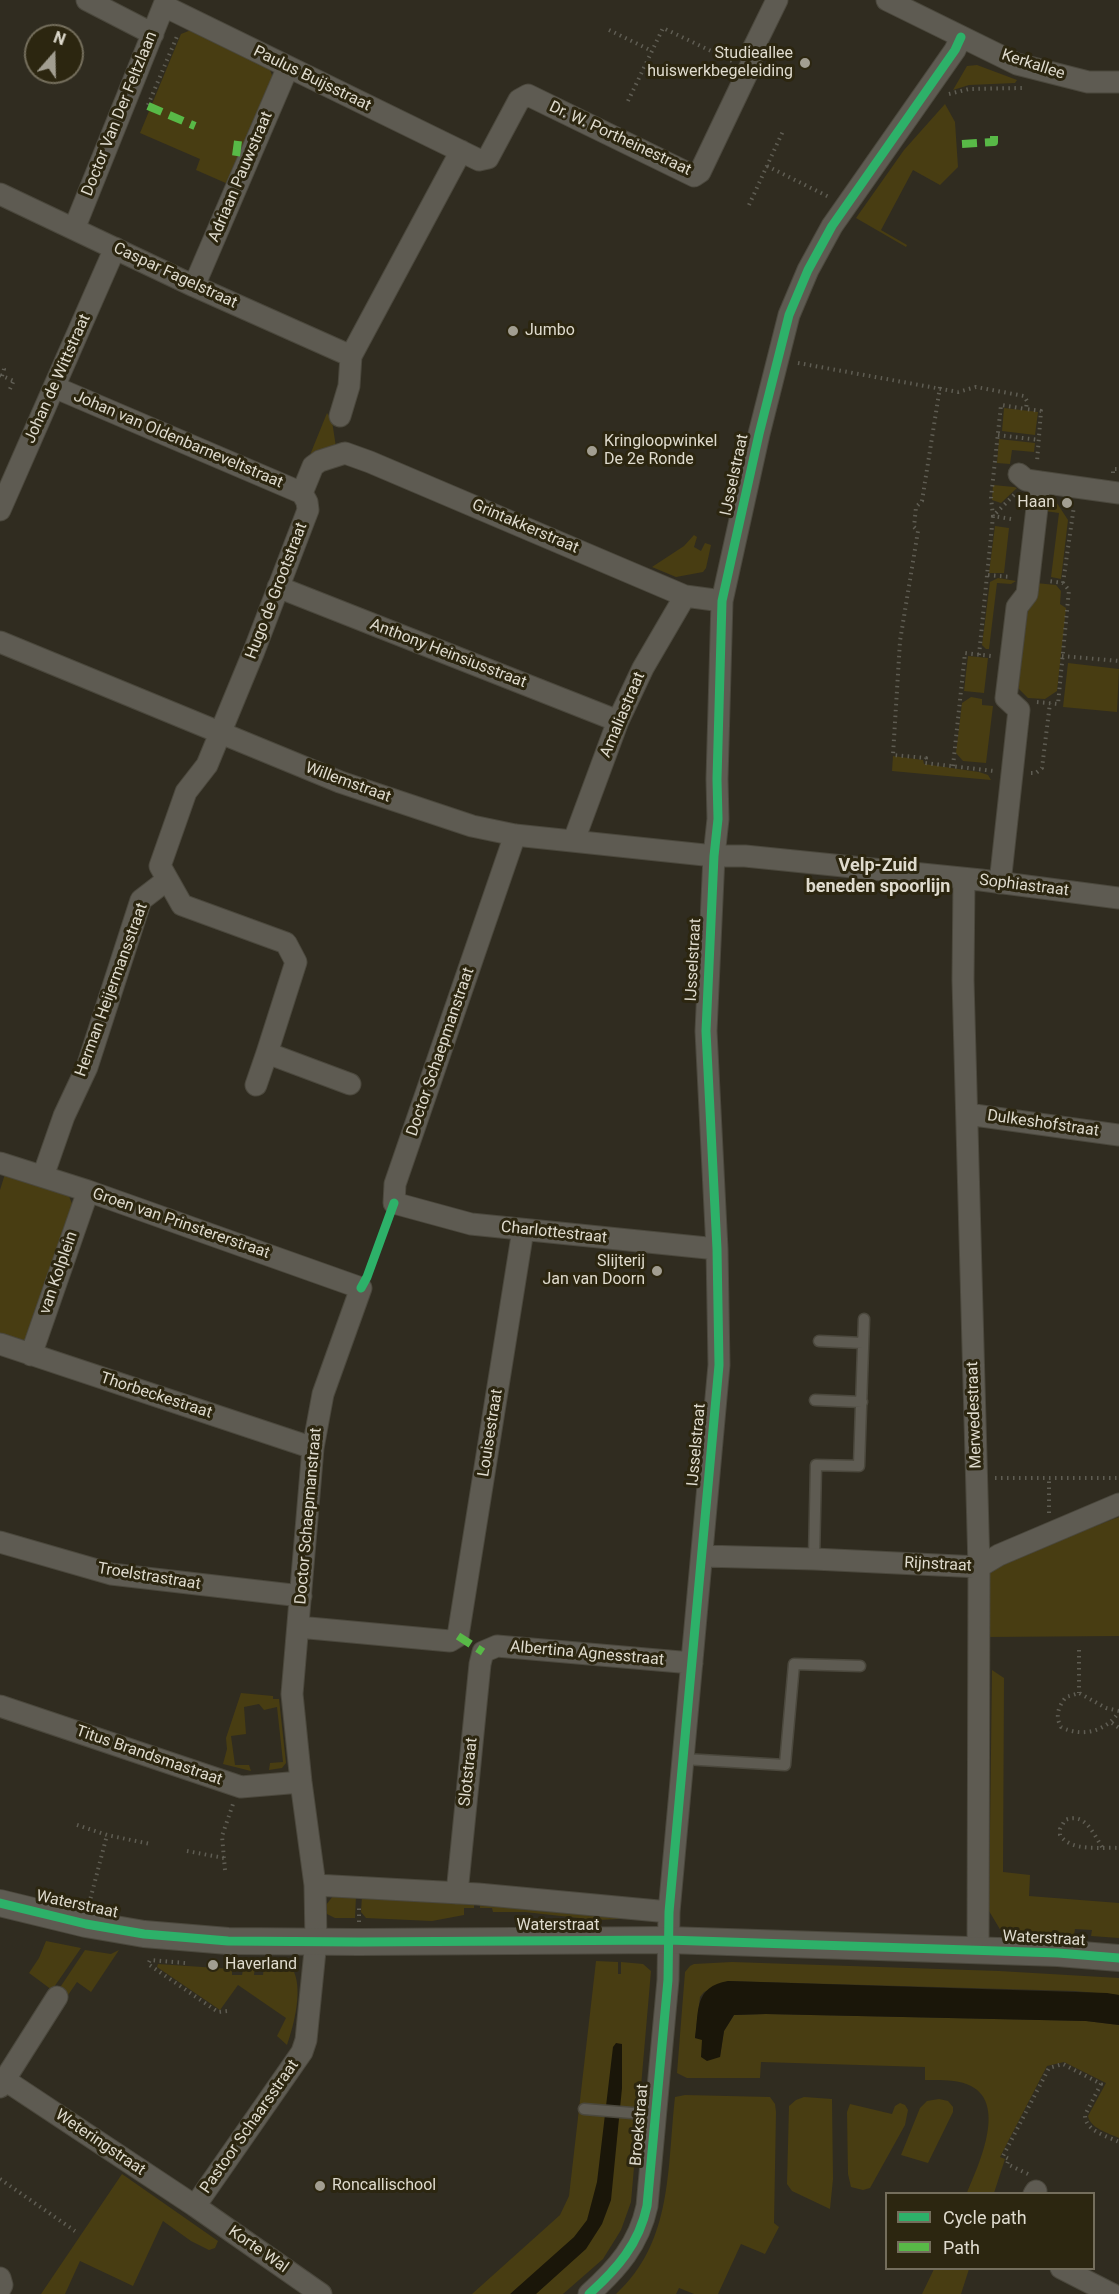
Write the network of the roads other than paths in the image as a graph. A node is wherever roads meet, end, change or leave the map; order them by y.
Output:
1 (87, 0) edge
2 (777, 0) edge
3 (887, 0) edge
4 (165, 3) edge
5 (153, 34) junction
6 (961, 37) junction
7 (288, 68) junction
8 (1119, 82) edge
9 (462, 151) junction
10 (0, 195) edge
11 (74, 229) junction
12 (116, 248) junction
13 (194, 286) junction
14 (351, 356) junction
15 (54, 387) junction
16 (340, 416) dead end
17 (328, 458) joint
18 (302, 493) junction
19 (1119, 493) edge
20 (0, 510) edge
21 (278, 587) junction
22 (685, 596) junction
23 (722, 601) junction
24 (0, 642) edge
25 (618, 720) junction
26 (221, 732) junction
27 (515, 835) junction
28 (574, 840) junction
29 (714, 856) junction
30 (964, 879) junction
31 (167, 880) junction
32 (1000, 882) junction
33 (1119, 898) edge
34 (267, 1053) junction
35 (350, 1083) dead end
36 (256, 1085) dead end
37 (967, 1114) junction
38 (1119, 1134) edge
39 (1, 1166) edge
40 (43, 1176) junction
41 (88, 1191) junction
42 (394, 1203) joint
43 (523, 1230) junction
44 (717, 1249) junction
45 (361, 1288) joint
46 (864, 1319) dead end
47 (819, 1341) dead end
48 (863, 1343) junction
49 (0, 1344) edge
50 (31, 1355) junction
51 (815, 1400) dead end
52 (862, 1402) junction
53 (313, 1448) junction
54 (1119, 1504) edge
55 (0, 1542) edge
56 (703, 1556) junction
57 (814, 1559) junction
58 (979, 1567) junction
59 (302, 1596) junction
60 (298, 1627) junction
61 (483, 1652) joint
62 (692, 1663) junction
63 (860, 1666) dead end
64 (0, 1706) edge
65 (684, 1758) junction
66 (301, 1782) junction
67 (315, 1885) junction
68 (457, 1893) junction
69 (0, 1903) edge
70 (669, 1912) junction
71 (668, 1940) junction
72 (316, 1941) junction
73 (978, 1951) junction
74 (1119, 1958) edge
75 (57, 1997) dead end
76 (2, 2084) edge
77 (588, 2110) dead end
78 (656, 2115) junction
79 (195, 2206) junction
80 (1064, 2270) edge
81 (0, 2278) edge
82 (0, 2289) edge
83 (321, 2294) edge
84 (589, 2294) edge
85 (1112, 2294) edge

1 - 5 street
2 - 9 street, Dr. W. Portheinestraat
3 - 6 street, Kerkallee
4 - 5 street, Doctor Van Der Feltzlaan
4 - 7 street, Paulus Buijsstraat
5 - 11 street, Doctor Van Der Feltzlaan
6 - 8 street, Kerkallee
6 - 23 street, IJsselstraat
7 - 9 street, Paulus Buijsstraat
7 - 13 street, Adriaan Pauwstraat
9 - 14 street
10 - 11 street, Caspar Fagelstraat
11 - 12 street, Caspar Fagelstraat
12 - 13 street, Caspar Fagelstraat
12 - 15 street, Johan de Wittstraat
13 - 14 street, Caspar Fagelstraat
14 - 16 street
15 - 18 street, Johan van Oldenbarneveltstraat
15 - 20 street, Johan de Wittstraat
17 - 18 street, Hugo de Grootstraat
17 - 22 street, Grintakkerstraat
18 - 21 street, Hugo de Grootstraat
19 - 32 street
21 - 25 street, Anthony Heinsiusstraat
21 - 26 street, Hugo de Grootstraat
22 - 23 street, Grintakkerstraat
22 - 25 street, Amaliastraat
23 - 29 street, IJsselstraat
24 - 26 street, Willemstraat
25 - 28 street, Amaliastraat
26 - 27 street, Willemstraat
26 - 31 street, Hugo de Grootstraat
27 - 28 street, Willemstraat
27 - 42 street, Doctor Schaepmanstraat
28 - 29 street, Willemstraat
29 - 30 street, Sophiastraat
29 - 44 street, IJsselstraat
30 - 32 street, Sophiastraat
30 - 37 street, Merwedestraat
31 - 34 street
31 - 40 street, Herman Heijermansstraat
32 - 33 street, Sophiastraat
34 - 35 street
34 - 36 street
37 - 38 street, Dulkeshofstraat
37 - 58 street, Merwedestraat
39 - 40 street, Groen van Prinstererstraat
40 - 41 street, Groen van Prinstererstraat
41 - 45 street, Groen van Prinstererstraat
41 - 50 street, van Kolplein
42 - 43 street, Charlottestraat
43 - 44 street, Charlottestraat
43 - 60 street, Louisestraat
44 - 56 street, IJsselstraat
45 - 53 street, Doctor Schaepmanstraat
46 - 48 lane
47 - 48 lane
48 - 52 lane
49 - 50 street, Thorbeckestraat
50 - 53 street, Thorbeckestraat
51 - 52 lane
52 - 57 lane
53 - 59 street, Doctor Schaepmanstraat
54 - 58 street, Rijnstraat
55 - 59 street, Troelstrastraat
56 - 57 street, Rijnstraat
56 - 62 street, IJsselstraat
57 - 58 street, Rijnstraat
58 - 73 street, Merwedestraat
59 - 60 street, Doctor Schaepmanstraat
60 - 66 street, Doctor Schaepmanstraat
61 - 62 street, Albertina Agnesstraat
61 - 68 street, Slotstraat
62 - 65 street, IJsselstraat
63 - 65 lane
64 - 66 street, Titus Brandsmastraat
65 - 70 street, IJsselstraat
66 - 67 street, Doctor Schaepmanstraat
67 - 68 street, Waterstraat
67 - 72 street, Doctor Schaepmanstraat
68 - 70 street, Waterstraat
69 - 72 street, Waterstraat
70 - 71 street, IJsselstraat
71 - 72 street, Waterstraat
71 - 73 street, Waterstraat
71 - 78 street, Broekstraat
72 - 79 street, Pastoor Schaarsstraat
73 - 74 street, Waterstraat
75 - 76 street, Weteringstraat
76 - 79 street, Weteringstraat
77 - 78 lane
78 - 84 street, Broekstraat
79 - 83 street, Korte Wal
80 - 85 street
81 - 82 street

